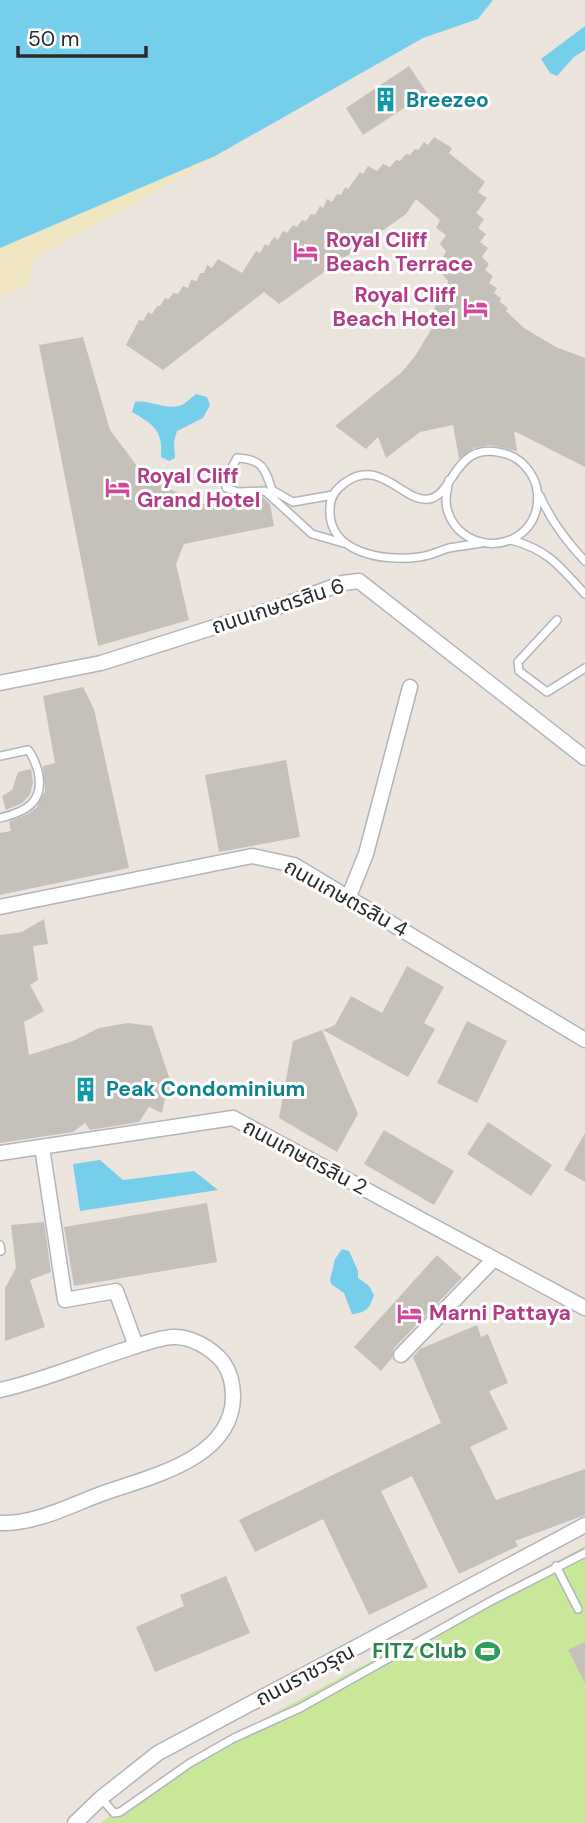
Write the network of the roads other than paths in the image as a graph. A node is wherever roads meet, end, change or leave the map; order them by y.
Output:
1 (449, 480) junction
2 (538, 492) junction
3 (333, 495) junction
4 (511, 540) junction
5 (481, 543) junction
6 (343, 544) junction
7 (585, 561) edge
8 (585, 594) edge
9 (557, 620) dead end
10 (585, 667) edge
11 (0, 684) edge
12 (410, 687) dead end
13 (0, 756) edge
14 (585, 758) edge
15 (0, 818) edge
16 (349, 896) junction
17 (0, 907) edge
18 (585, 1040) edge
19 (42, 1147) junction
20 (0, 1153) edge
21 (0, 1245) edge
22 (1, 1251) edge
23 (494, 1259) junction
24 (585, 1308) edge
25 (136, 1346) junction
26 (401, 1355) dead end
27 (0, 1390) edge
28 (0, 1523) edge
29 (585, 1525) edge
30 (585, 1553) edge
31 (556, 1566) junction
32 (578, 1609) dead end
33 (101, 1798) junction
34 (75, 1823) edge

1 - 2 lane
1 - 3 lane
1 - 5 lane
2 - 4 lane
2 - 7 lane
3 - 6 lane
3 - 6 lane
4 - 5 lane
4 - 8 lane
5 - 6 lane
9 - 10 lane
11 - 14 street, ถนนเกษตรสิน 6
12 - 16 street
13 - 15 lane
16 - 17 street, ถนนเกษตรสิน 4
16 - 18 street, ถนนเกษตรสิน 4
19 - 20 street, ถนนเกษตรสิน 2
19 - 23 street, ถนนเกษตรสิน 2
19 - 25 street
21 - 22 lane
23 - 24 street, ถนนเกษตรสิน 2
23 - 26 street
25 - 27 street
25 - 28 street
29 - 33 street, ถนนราชวรุณ
30 - 31 lane
31 - 32 lane
31 - 33 lane
33 - 34 street, ถนนราชวรุณ

